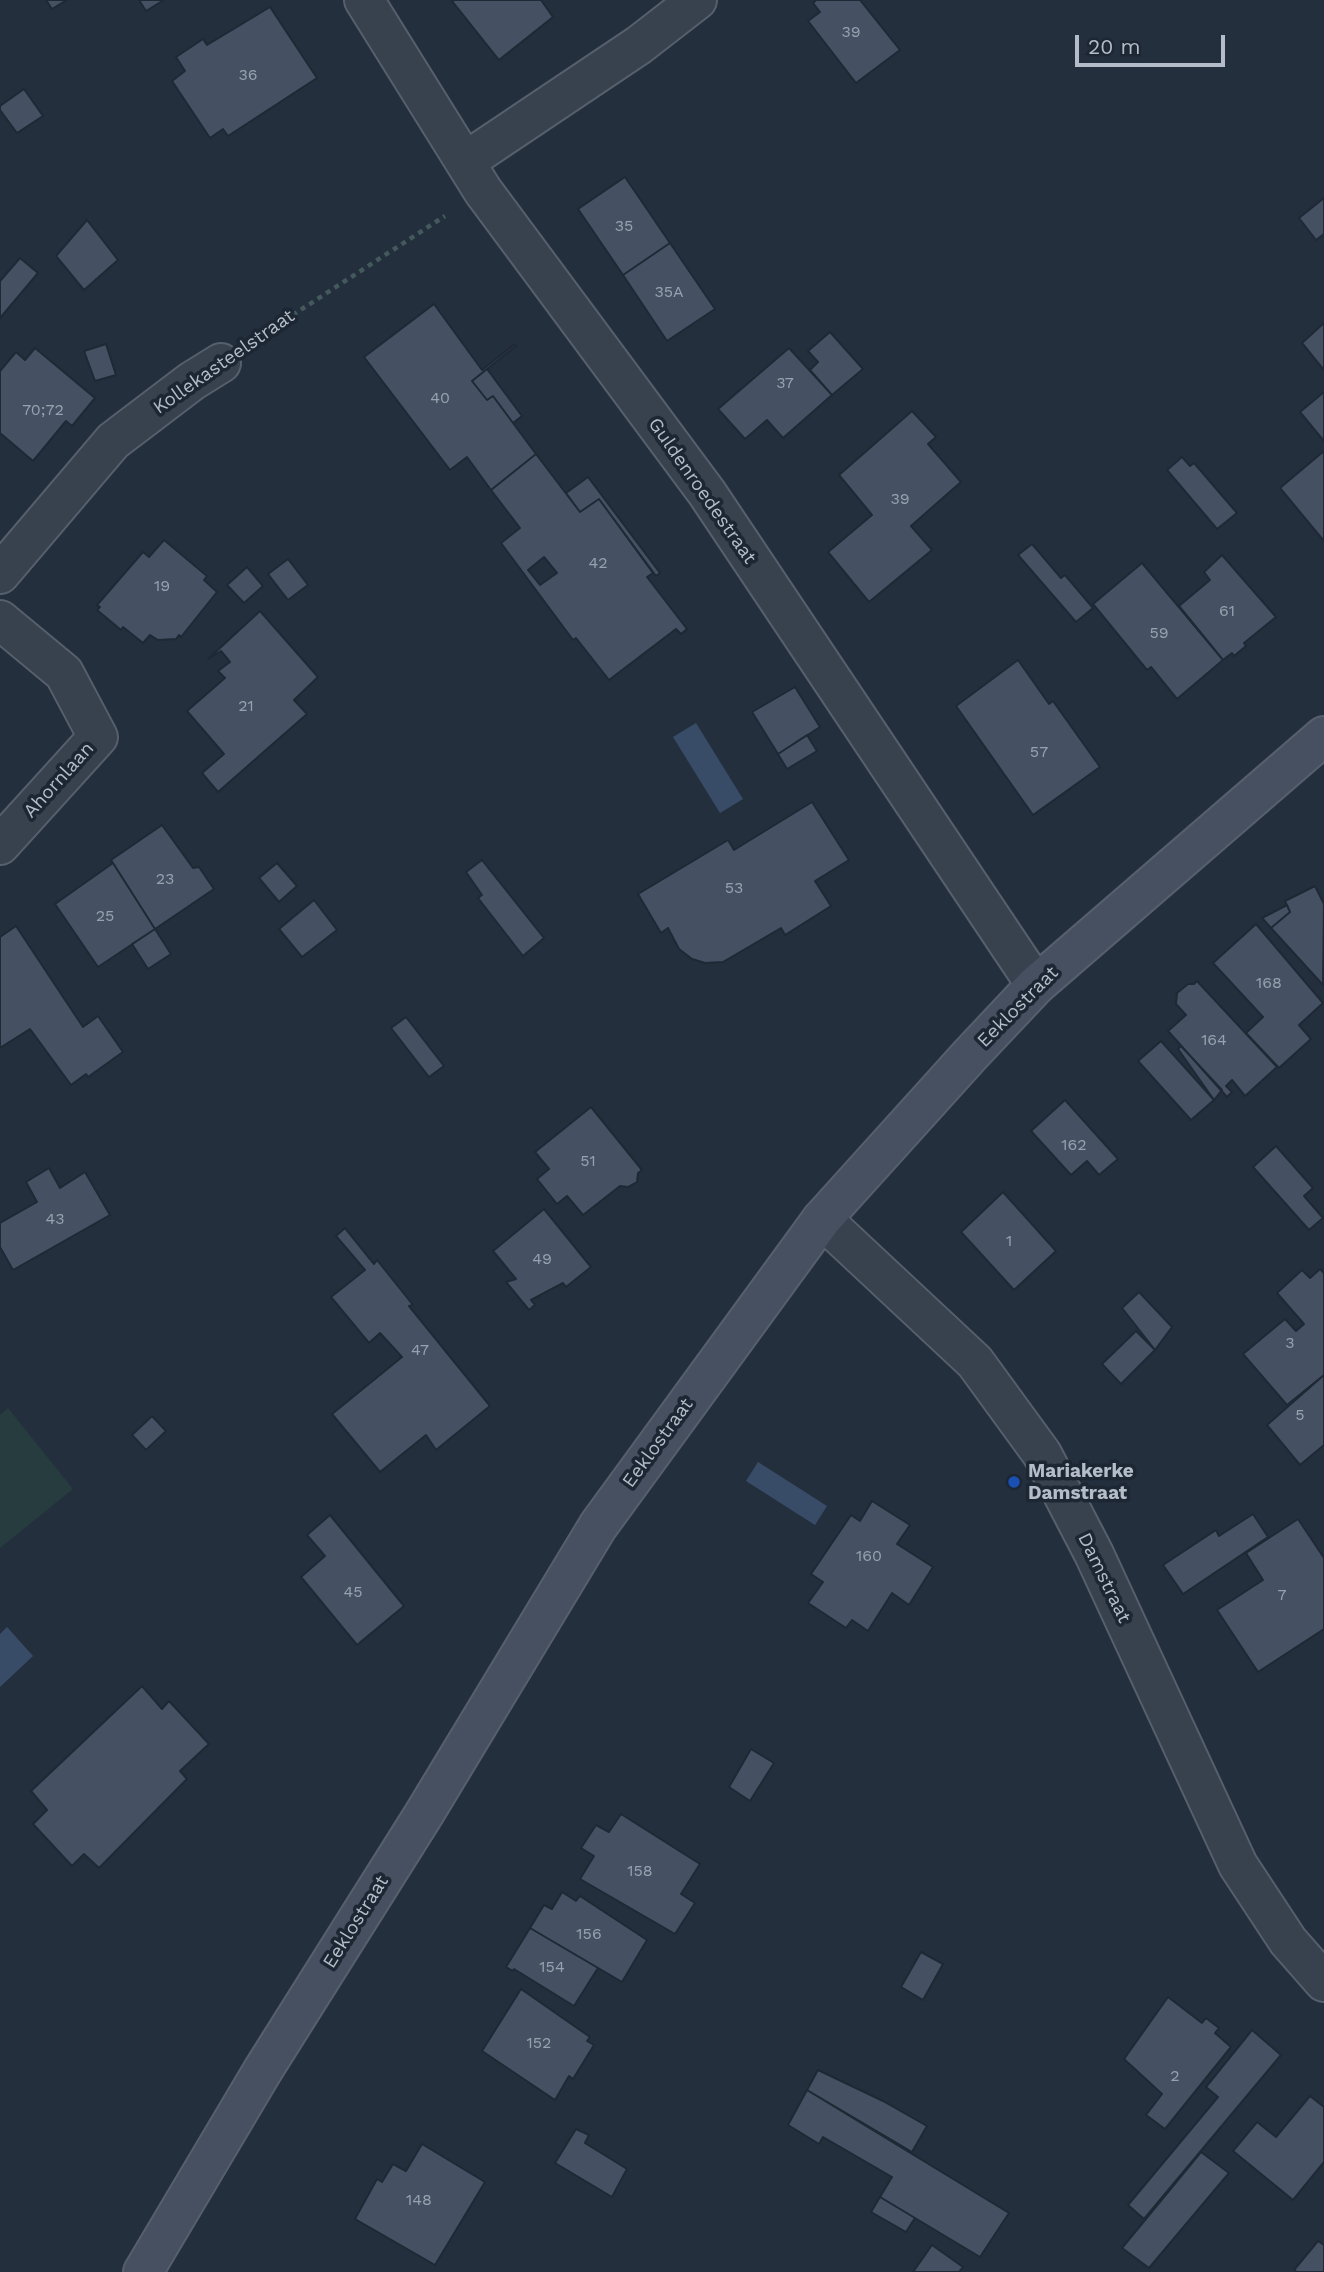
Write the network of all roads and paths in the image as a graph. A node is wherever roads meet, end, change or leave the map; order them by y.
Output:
1 (364, 0) edge
2 (697, 0) edge
3 (475, 176) junction
4 (221, 363) joint
5 (0, 574) edge
6 (0, 620) edge
7 (1324, 736) edge
8 (0, 845) edge
9 (1036, 985) junction
10 (822, 1219) junction
11 (1324, 1982) edge
12 (144, 2272) edge

1 - 3 street, Guldenroedestraat
2 - 3 street
3 - 4 path, Kollekasteelstraat
3 - 9 street, Guldenroedestraat
4 - 5 street, Kollekasteelstraat
6 - 8 street, Ahornlaan
7 - 9 street, Eeklostraat
9 - 10 street, Eeklostraat
10 - 11 street, Damstraat
10 - 12 street, Eeklostraat

